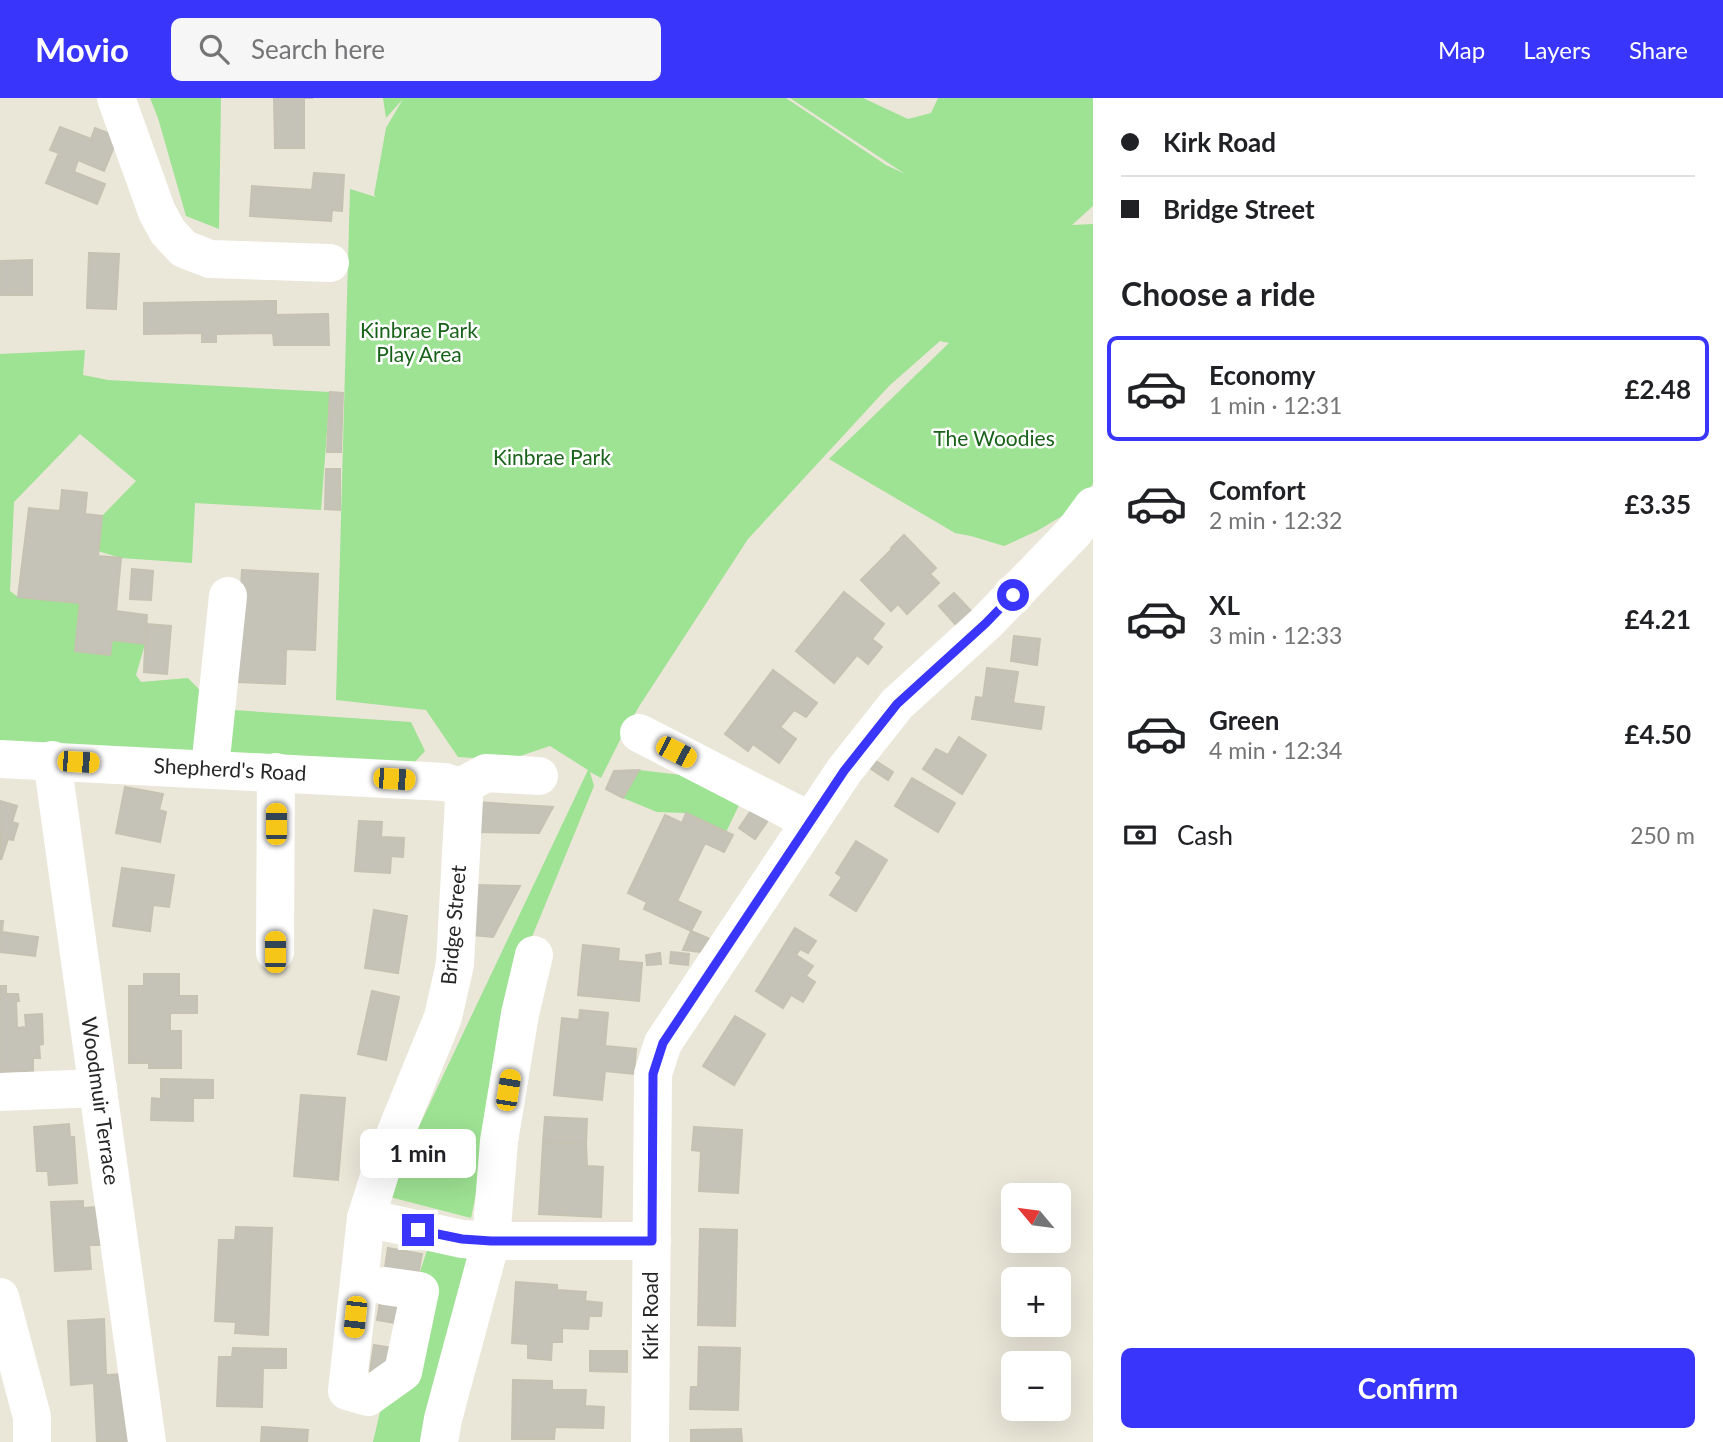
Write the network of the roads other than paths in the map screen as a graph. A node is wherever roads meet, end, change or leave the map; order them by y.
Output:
1 (116, 98) edge
2 (330, 263) dead end
3 (1093, 506) edge
4 (228, 596) dead end
5 (639, 733) dead end
6 (0, 759) edge
7 (52, 760) junction
8 (209, 768) junction
9 (276, 772) junction
10 (539, 776) dead end
11 (460, 787) junction
12 (810, 821) junction
13 (275, 952) dead end
14 (534, 955) dead end
15 (98, 1088) junction
16 (0, 1092) edge
17 (381, 1222) junction
18 (477, 1240) junction
19 (652, 1241) junction
20 (384, 1286) dead end
21 (0, 1297) edge
22 (32, 1442) edge
23 (148, 1442) edge
24 (439, 1442) edge
25 (650, 1442) edge

1 - 2 street
3 - 12 street, Kirk Road
4 - 8 street
5 - 12 street
6 - 7 street, Shepherd's Road
7 - 8 street, Shepherd's Road
7 - 15 street, Woodmuir Terrace
8 - 9 street, Shepherd's Road
9 - 11 street, Shepherd's Road
9 - 13 street
10 - 11 street
11 - 17 street, Bridge Street
12 - 19 street, Kirk Road
14 - 18 street
15 - 16 street
15 - 23 street, Woodmuir Terrace
17 - 18 street
17 - 20 street, Bridge Street
18 - 19 street
18 - 24 street
19 - 25 street, Kirk Road
21 - 22 street

